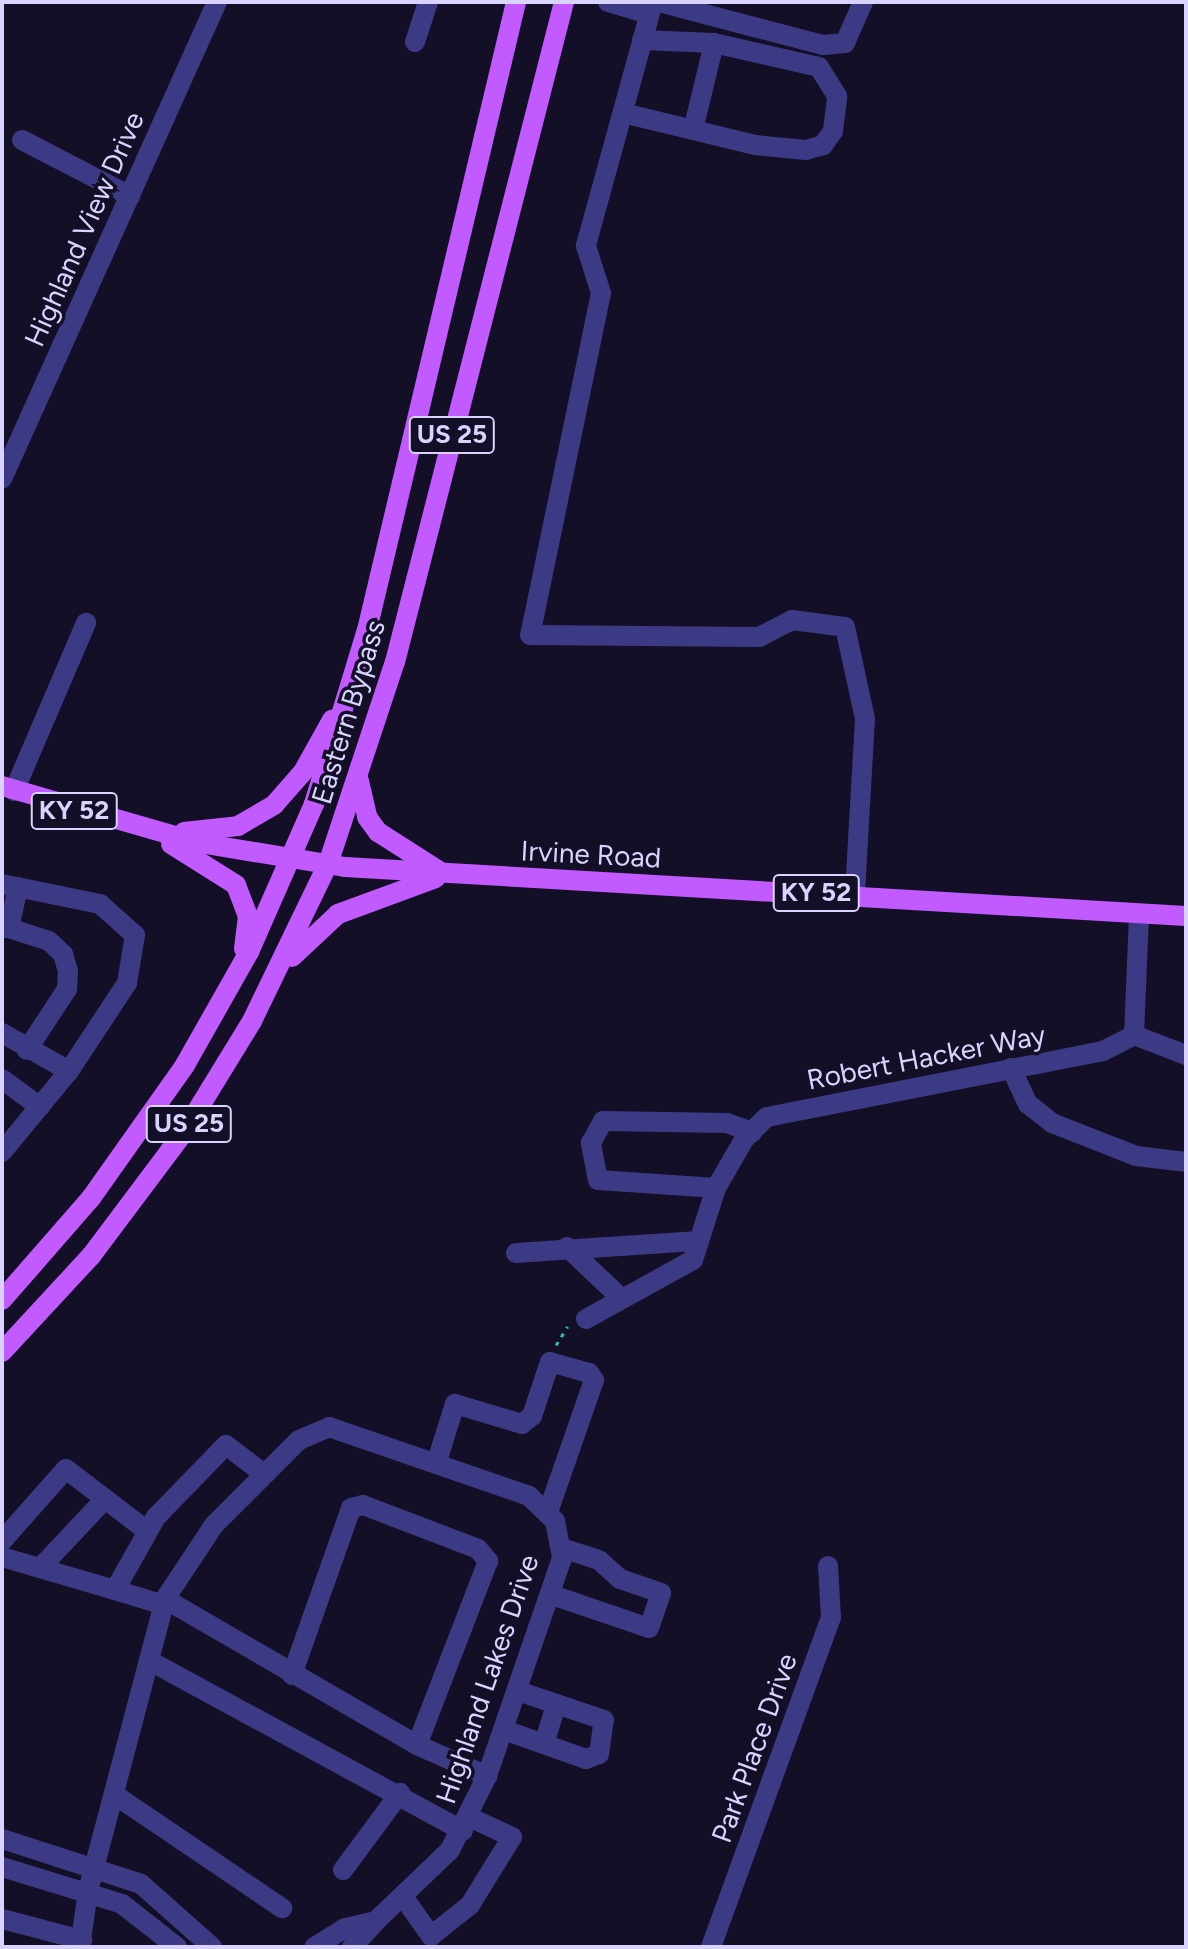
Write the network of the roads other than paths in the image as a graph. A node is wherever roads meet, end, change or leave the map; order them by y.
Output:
1 (217, 2) edge
2 (428, 2) edge
3 (516, 2) edge
4 (564, 2) edge
5 (608, 2) edge
6 (863, 2) edge
7 (654, 6) edge
8 (701, 7) edge
9 (642, 40) junction
10 (415, 42) dead end
11 (714, 43) junction
12 (623, 113) junction
13 (693, 130) junction
14 (22, 140) dead end
15 (130, 196) junction
16 (2, 479) edge
17 (86, 623) dead end
18 (354, 677) junction
19 (359, 780) junction
20 (8, 789) edge
21 (146, 831) junction
22 (291, 860) junction
23 (328, 864) junction
24 (447, 874) junction
25 (10, 885) edge
26 (855, 894) junction
27 (1139, 914) junction
28 (1186, 916) edge
29 (6, 928) edge
30 (237, 975) junction
31 (274, 979) junction
32 (2, 1033) edge
33 (1134, 1035) junction
34 (27, 1050) junction
35 (1186, 1055) edge
36 (1011, 1068) junction
37 (69, 1071) junction
38 (2, 1079) edge
39 (40, 1107) junction
40 (752, 1132) junction
41 (2, 1152) edge
42 (1186, 1162) edge
43 (716, 1188) junction
44 (567, 1247) junction
45 (696, 1250) junction
46 (516, 1253) dead end
47 (622, 1299) junction
48 (2, 1300) edge
49 (586, 1319) road end
50 (2, 1352) edge
51 (437, 1461) junction
52 (264, 1474) junction
53 (105, 1499) junction
54 (548, 1512) junction
55 (147, 1531) junction
56 (2, 1541) edge
57 (561, 1548) junction
58 (2, 1557) edge
59 (828, 1566) dead end
60 (40, 1568) junction
61 (115, 1590) junction
62 (552, 1595) junction
63 (165, 1602) junction
64 (150, 1661) junction
65 (292, 1675) junction
66 (518, 1691) junction
67 (556, 1705) junction
68 (504, 1730) junction
69 (544, 1744) junction
70 (417, 1745) junction
71 (487, 1776) junction
72 (400, 1793) junction
73 (115, 1795) junction
74 (466, 1824) junction
75 (2, 1839) edge
76 (96, 1865) junction
77 (2, 1867) edge
78 (343, 1870) dead end
79 (88, 1891) junction
80 (404, 1898) junction
81 (282, 1908) dead end
82 (2, 1919) edge
83 (376, 1921) junction
84 (81, 1943) edge
85 (177, 1947) edge
86 (212, 1947) edge
87 (315, 1947) edge
88 (352, 1947) edge
89 (711, 1947) edge

1 - 15 street, Highland View Drive
2 - 10 street
3 - 18 main road, Eastern Bypass / US 25
4 - 19 main road, Eastern Bypass / US 25
5 - 7 street
6 - 8 street
7 - 8 street
7 - 9 street
9 - 11 street
9 - 12 street
11 - 13 street
11 - 13 street
12 - 13 street
12 - 26 street
14 - 15 street
15 - 16 street, Highland View Drive
17 - 20 street
18 - 21 main road
18 - 22 main road, Eastern Bypass / US 25
19 - 23 main road, Eastern Bypass / US 25
19 - 24 main road
20 - 21 main road, Irvine Road / KY 52
21 - 22 main road, Irvine Road / KY 52
21 - 30 main road
22 - 23 main road, Irvine Road / KY 52
22 - 30 main road, Eastern Bypass / US 25
23 - 24 main road, Irvine Road / KY 52
23 - 31 main road, Eastern Bypass / US 25
24 - 26 main road, Irvine Road / KY 52
24 - 31 main road
25 - 29 street
25 - 37 street
26 - 27 main road, Irvine Road / KY 52
27 - 28 main road, Irvine Road / KY 52
27 - 33 street
29 - 34 street
30 - 48 main road, Eastern Bypass / US 25
31 - 50 main road, Eastern Bypass / US 25
32 - 34 street
33 - 35 street
33 - 36 street, Robert Hacker Way
34 - 37 street
36 - 40 street, Robert Hacker Way
36 - 42 street
37 - 39 street
38 - 39 street
39 - 41 street
40 - 43 street, Robert Hacker Way
40 - 43 street
43 - 45 street, Robert Hacker Way
44 - 45 street
44 - 46 street
44 - 47 street
45 - 47 street
47 - 49 street
51 - 52 street
51 - 54 street
51 - 54 street
52 - 55 street
52 - 63 street
53 - 55 street
53 - 56 street
53 - 60 street
54 - 57 street, Highland Lakes Drive
55 - 61 street
57 - 62 street, Highland Lakes Drive
57 - 62 street
58 - 60 street
59 - 89 street, Park Place Drive
60 - 61 street
61 - 63 street
62 - 66 street, Highland Lakes Drive
63 - 64 street
63 - 65 street
64 - 72 street
64 - 73 street
65 - 70 street
65 - 70 street
66 - 67 street
66 - 68 street, Highland Lakes Drive
67 - 69 street
67 - 69 street
68 - 69 street
68 - 71 street, Highland Lakes Drive
70 - 71 street
71 - 74 street, Highland Lakes Drive
72 - 74 street
72 - 78 street
73 - 76 street
73 - 81 street
74 - 80 street, Highland Lakes Drive
74 - 80 street
75 - 76 street
76 - 79 street
76 - 86 street
77 - 79 street
79 - 84 street
79 - 85 street
80 - 83 street, Highland Lakes Drive
82 - 84 street
83 - 87 street, Highland Lakes Drive
83 - 88 street

